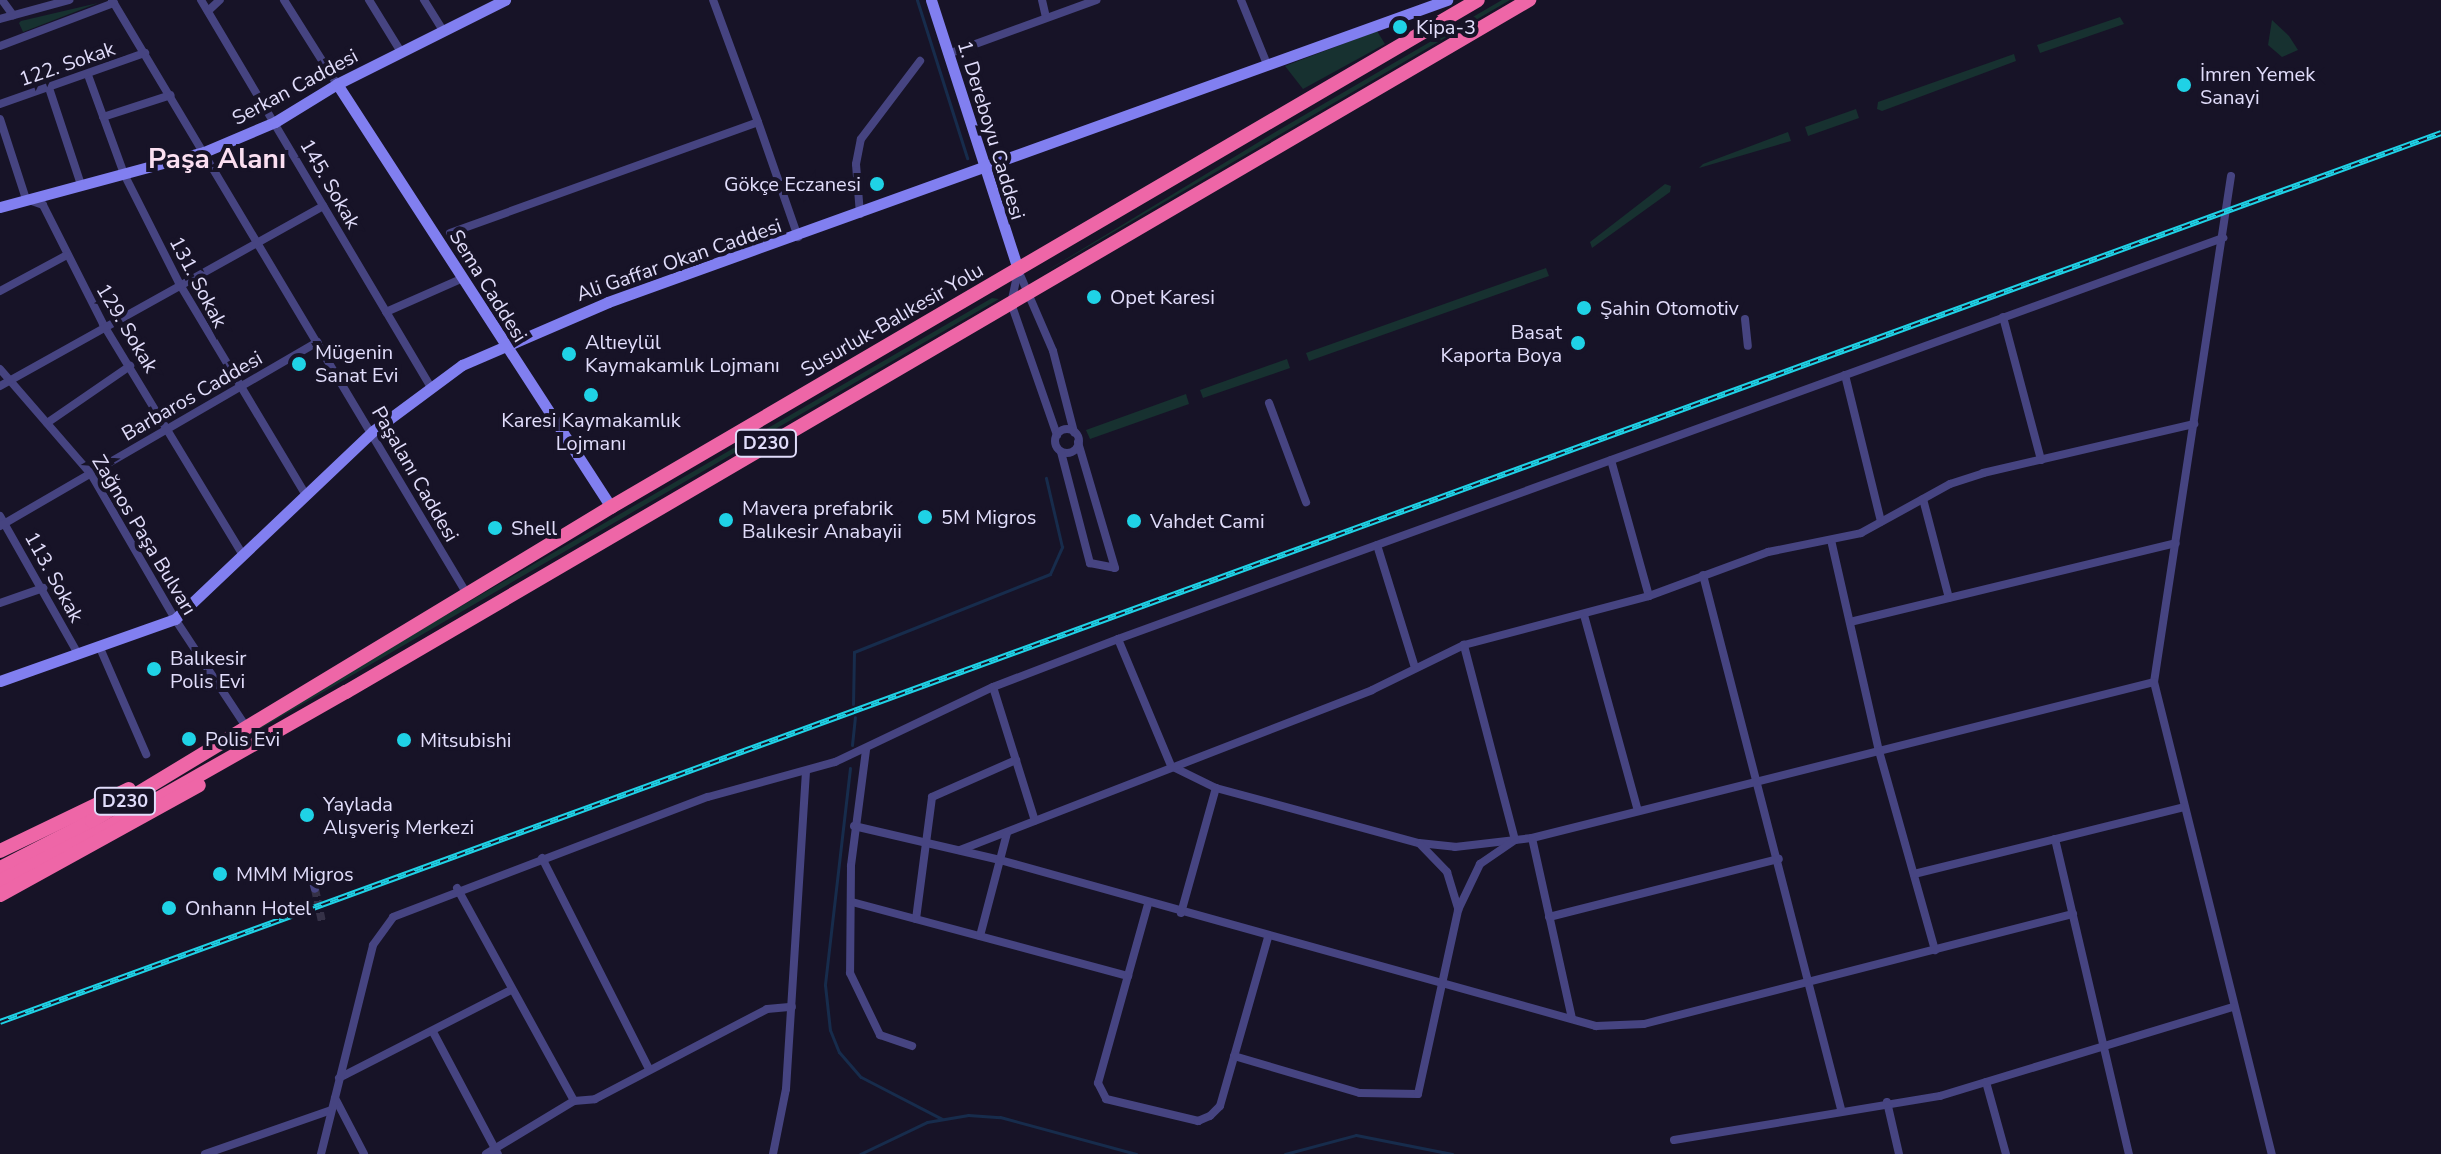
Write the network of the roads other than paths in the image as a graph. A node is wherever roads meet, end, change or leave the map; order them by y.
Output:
1 (2, 0) edge
2 (69, 0) edge
3 (201, 0) edge
4 (220, 0) edge
5 (284, 0) edge
6 (369, 0) edge
7 (424, 0) edge
8 (505, 0) edge
9 (713, 0) edge
10 (931, 0) edge
11 (1042, 0) edge
12 (1096, 0) edge
13 (1241, 0) edge
14 (1447, 0) edge
15 (1478, 0) edge
16 (1529, 0) edge
17 (113, 2) edge
18 (208, 11) junction
19 (13, 15) junction
20 (1046, 18) junction
21 (0, 19) edge
22 (443, 30) junction
23 (0, 46) edge
24 (401, 52) junction
25 (145, 53) junction
26 (948, 54) junction
27 (920, 61) dead end
28 (1267, 64) junction
29 (88, 75) junction
30 (337, 84) junction
31 (49, 88) junction
32 (171, 95) junction
33 (0, 104) edge
34 (103, 117) junction
35 (0, 119) edge
36 (275, 122) junction
37 (758, 122) junction
38 (204, 152) junction
39 (982, 170) junction
40 (124, 174) junction
41 (2231, 176) dead end
42 (81, 185) junction
43 (26, 199) junction
44 (323, 206) junction
45 (0, 207) edge
46 (860, 214) junction
47 (450, 233) dead end
48 (798, 237) junction
49 (2223, 238) junction
50 (256, 241) junction
51 (67, 255) junction
52 (1018, 270) junction
53 (463, 278) junction
54 (179, 283) junction
55 (0, 291) edge
56 (1029, 293) junction
57 (1011, 303) junction
58 (386, 312) junction
59 (2003, 317) junction
60 (1745, 319) dead end
61 (103, 324) junction
62 (317, 342) junction
63 (504, 346) junction
64 (1748, 346) dead end
65 (130, 366) junction
66 (0, 369) edge
67 (1845, 375) junction
68 (8, 379) junction
69 (430, 385) junction
70 (0, 386) edge
71 (238, 387) junction
72 (1269, 403) dead end
73 (47, 423) junction
74 (2194, 424) junction
75 (170, 427) junction
76 (373, 431) junction
77 (1074, 432) junction
78 (1057, 435) junction
79 (1078, 442) junction
80 (1061, 452) junction
81 (1611, 460) junction
82 (2041, 460) junction
83 (91, 474) junction
84 (304, 492) junction
85 (1923, 499) junction
86 (1306, 502) dead end
87 (611, 507) junction
88 (2, 522) edge
89 (1881, 522) junction
90 (1831, 540) junction
91 (2176, 543) junction
92 (1377, 545) junction
93 (241, 552) junction
94 (1703, 575) junction
95 (43, 588) junction
96 (467, 594) junction
97 (1649, 596) junction
98 (1949, 598) junction
99 (0, 603) edge
100 (1584, 615) junction
101 (175, 619) junction
102 (1850, 622) junction
103 (1118, 639) junction
104 (1464, 645) junction
105 (100, 648) junction
106 (78, 654) junction
107 (1415, 668) junction
108 (0, 681) edge
109 (2154, 682) junction
110 (993, 687) junction
111 (304, 716) junction
112 (247, 728) junction
113 (866, 750) junction
114 (1879, 751) junction
115 (146, 754) dead end
116 (1016, 760) junction
117 (1171, 766) junction
118 (806, 772) junction
119 (1759, 781) junction
120 (1216, 788) junction
121 (2181, 808) junction
122 (1638, 811) junction
123 (1035, 821) junction
124 (854, 826) junction
125 (1007, 833) junction
126 (1532, 838) junction
127 (2055, 839) junction
128 (1515, 840) junction
129 (927, 843) junction
130 (1419, 843) junction
131 (960, 850) junction
132 (0, 851) edge
133 (542, 858) junction
134 (1779, 859) junction
135 (1000, 860) junction
136 (0, 868) edge
137 (1914, 874) junction
138 (312, 878) dead end
139 (0, 881) edge
140 (457, 888) junction
141 (315, 889) tunnel mouth
142 (0, 895) edge
143 (852, 902) junction
144 (1148, 904) junction
145 (1458, 910) junction
146 (1181, 913) junction
147 (2073, 914) junction
148 (1549, 917) junction
149 (916, 919) junction
150 (980, 936) junction
151 (1268, 938) junction
152 (1935, 950) junction
153 (1128, 976) junction
154 (1809, 983) junction
155 (1442, 984) junction
156 (511, 990) junction
157 (792, 1007) junction
158 (2233, 1007) junction
159 (1572, 1019) junction
160 (433, 1032) junction
161 (912, 1046) dead end
162 (2104, 1047) junction
163 (1234, 1056) junction
164 (649, 1069) junction
165 (339, 1078) junction
166 (1986, 1082) junction
167 (334, 1098) junction
168 (574, 1101) junction
169 (1887, 1102) junction
170 (1841, 1109) junction
171 (331, 1110) junction
172 (1674, 1140) dead end
173 (493, 1153) edge
174 (205, 1154) edge
175 (321, 1154) edge
176 (364, 1154) edge
177 (773, 1154) edge
178 (1899, 1154) edge
179 (2006, 1154) edge
180 (2129, 1154) edge
181 (2272, 1154) edge

1 - 19 street
2 - 19 street
3 - 18 street, 145. Sokak
4 - 18 street
5 - 30 street
6 - 24 street
7 - 22 street
8 - 22 main road, Serkan Caddesi
9 - 37 street
10 - 26 main road, 1. Dereboyu Caddesi
11 - 20 street
12 - 20 street
13 - 28 street
14 - 28 main road, Ali Gaffar Okan Caddesi
15 - 52 highway, Susurluk-Balıkesir Yolu / D230
16 - 56 highway, D230
17 - 23 street
17 - 25 street, Paşalanı Caddesi
18 - 36 street, 145. Sokak
19 - 21 street
20 - 26 street
22 - 24 main road, Serkan Caddesi
24 - 30 main road, Serkan Caddesi
25 - 29 street, 122. Sokak
25 - 32 street, Paşalanı Caddesi
26 - 39 main road, 1. Dereboyu Caddesi
27 - 46 street
28 - 39 main road, Ali Gaffar Okan Caddesi
29 - 31 street, 122. Sokak
29 - 34 street, 131. Sokak
30 - 36 main road, Serkan Caddesi
30 - 53 main road, Sema Caddesi
31 - 33 street, 122. Sokak
31 - 42 street
32 - 34 street
32 - 38 street, Paşalanı Caddesi
34 - 40 street, 131. Sokak
35 - 43 street, 129. Sokak
36 - 38 main road, Serkan Caddesi
36 - 44 street, 145. Sokak
37 - 47 street
37 - 48 street
38 - 40 main road, Serkan Caddesi
38 - 50 street, Paşalanı Caddesi
39 - 46 main road, Ali Gaffar Okan Caddesi
39 - 52 main road, 1. Dereboyu Caddesi
40 - 42 main road, Serkan Caddesi
40 - 54 street, 131. Sokak
41 - 49 street
42 - 43 main road, Serkan Caddesi
43 - 45 main road, Serkan Caddesi
43 - 51 street, 129. Sokak
44 - 50 street
44 - 58 street, 145. Sokak
46 - 48 main road, Ali Gaffar Okan Caddesi
48 - 63 main road, Ali Gaffar Okan Caddesi
49 - 59 street
49 - 74 street
50 - 54 street
50 - 62 street, Paşalanı Caddesi
51 - 55 street
51 - 61 street, 129. Sokak
52 - 56 street
52 - 57 street
52 - 87 highway, Susurluk-Balıkesir Yolu / D230
53 - 58 street
53 - 63 main road, Sema Caddesi
54 - 61 street
54 - 71 street, 131. Sokak
56 - 57 highway, D230
56 - 77 street
57 - 78 street
57 - 111 highway, D230
58 - 69 street, 145. Sokak
59 - 67 street
59 - 82 street
60 - 64 street
61 - 65 street, 129. Sokak
61 - 68 street
62 - 71 street, Barbaros Caddesi
62 - 76 street, Paşalanı Caddesi
63 - 69 main road, Ali Gaffar Okan Caddesi
63 - 87 main road, Sema Caddesi
65 - 73 street
65 - 75 street, 129. Sokak
66 - 68 street, Zağnos Paşa Bulvarı
67 - 81 street
67 - 89 street
68 - 70 street
68 - 73 street, Zağnos Paşa Bulvarı
69 - 76 main road, Ali Gaffar Okan Caddesi
71 - 75 street, Barbaros Caddesi
71 - 84 street, 131. Sokak
72 - 86 street
73 - 83 street, Zağnos Paşa Bulvarı
74 - 82 street
74 - 91 street
75 - 83 street, Barbaros Caddesi
75 - 93 street, 129. Sokak
76 - 84 main road, Ali Gaffar Okan Caddesi
76 - 96 street, Paşalanı Caddesi
77 - 78 street
77 - 79 street
78 - 80 street
79 - 80 street
79 - 80 street
81 - 92 street
81 - 97 street
82 - 85 street
83 - 88 street, Barbaros Caddesi
83 - 101 street, Zağnos Paşa Bulvarı
84 - 93 main road, Ali Gaffar Okan Caddesi
85 - 89 street
85 - 98 street
87 - 96 highway, Susurluk-Balıkesir Yolu / D230
88 - 95 street, 113. Sokak
89 - 90 street
90 - 94 street
90 - 102 street
91 - 98 street
91 - 109 street
92 - 103 street
92 - 107 street
93 - 101 main road, Ali Gaffar Okan Caddesi
94 - 97 street
94 - 119 street
95 - 99 street
95 - 106 street, 113. Sokak
96 - 112 highway, Susurluk-Balıkesir Yolu / D230
97 - 100 street
98 - 102 street
100 - 104 street
100 - 122 street
101 - 105 main road, Ali Gaffar Okan Caddesi
101 - 112 street, Zağnos Paşa Bulvarı
102 - 114 street
103 - 110 street
103 - 117 street
104 - 107 street
104 - 128 street
105 - 106 main road, Ali Gaffar Okan Caddesi
105 - 115 street
106 - 108 main road, Ali Gaffar Okan Caddesi
107 - 117 street
109 - 114 street
109 - 121 street
110 - 113 street
110 - 116 street
111 - 139 highway, D230
111 - 142 highway
112 - 132 highway, Susurluk-Balıkesir Yolu
112 - 136 highway, Susurluk-Balıkesir Yolu / D230
113 - 118 street
113 - 124 street
114 - 119 street
114 - 137 street
116 - 123 street
116 - 129 street
117 - 120 street
117 - 123 street
118 - 133 street
118 - 157 street
119 - 122 street
119 - 134 street
120 - 130 street
120 - 146 street
121 - 127 street
121 - 158 street
122 - 126 street
123 - 125 street
124 - 129 street
124 - 143 street
125 - 131 street
125 - 135 street
126 - 128 street
126 - 148 street
127 - 137 street
127 - 147 street
128 - 130 street
128 - 145 street
129 - 131 street
129 - 149 street
130 - 145 street
131 - 135 street
133 - 140 street
133 - 164 street
134 - 148 street
134 - 154 street
135 - 144 street
135 - 150 street
137 - 152 street
138 - 141 street
140 - 156 street
140 - 165 street
143 - 149 street
143 - 161 street
144 - 146 street
144 - 153 street
145 - 155 street
146 - 151 street
147 - 152 street
147 - 162 street
148 - 159 street
149 - 150 street
150 - 153 street
151 - 155 street
151 - 163 street
152 - 154 street
153 - 163 street
154 - 159 street
154 - 170 street
155 - 159 street
155 - 163 street
156 - 160 street
156 - 168 street
157 - 164 street
157 - 177 street
158 - 162 street
158 - 181 street
160 - 165 street
160 - 173 street
162 - 166 street
162 - 180 street
164 - 168 street
165 - 167 street
166 - 169 street
166 - 179 street
167 - 171 street
167 - 176 street
168 - 173 street
169 - 170 street
169 - 178 street
170 - 172 street
171 - 174 street
171 - 175 street

